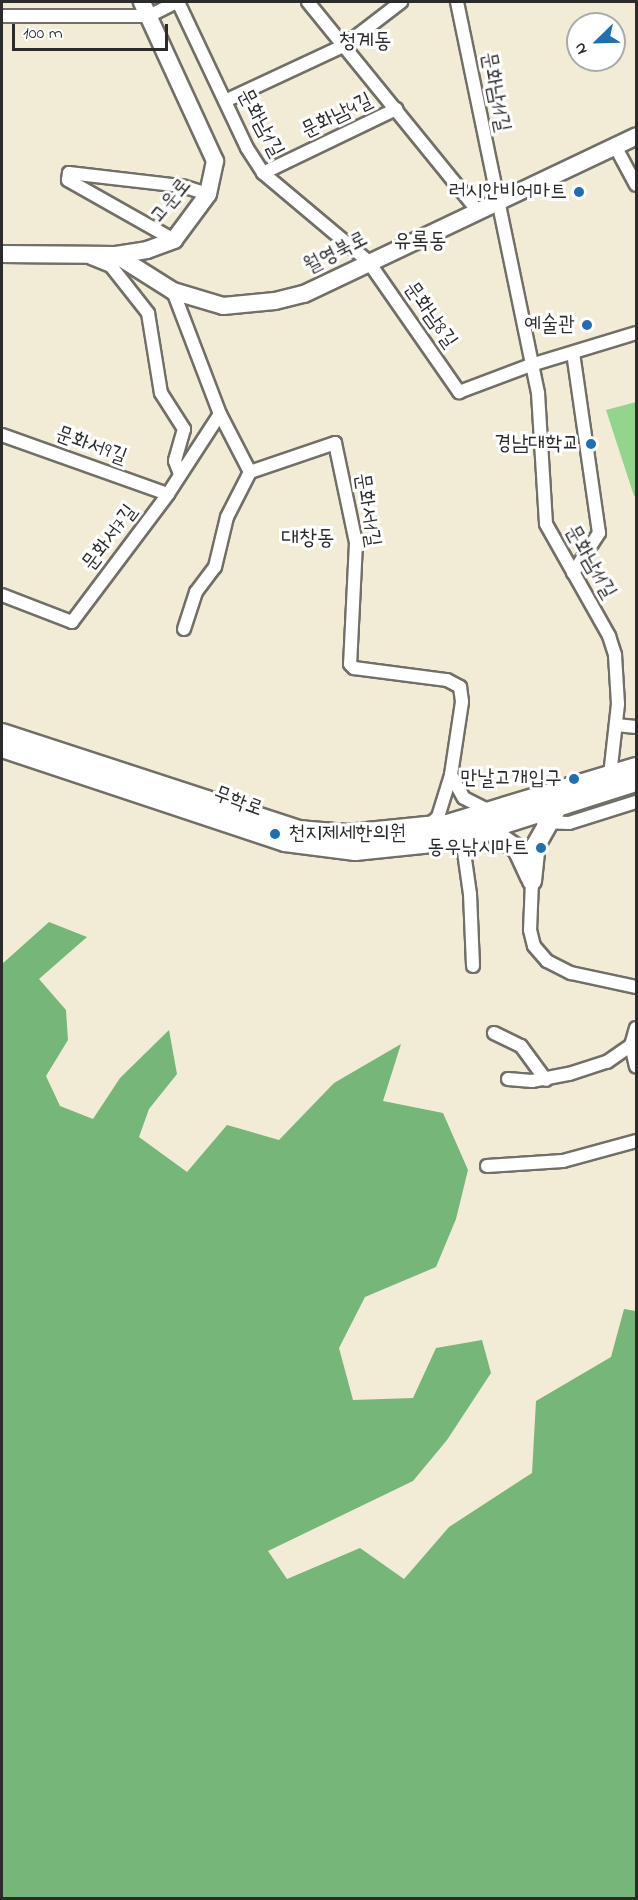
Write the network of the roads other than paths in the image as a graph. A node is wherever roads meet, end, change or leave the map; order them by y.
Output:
1 (177, 2) edge
2 (308, 2) edge
3 (401, 2) edge
4 (457, 2) edge
5 (145, 9) edge
6 (2, 16) edge
7 (345, 45) junction
8 (225, 101) junction
9 (396, 109) junction
10 (636, 136) edge
11 (615, 146) junction
12 (263, 173) junction
13 (636, 185) edge
14 (208, 194) junction
15 (496, 202) junction
16 (477, 210) junction
17 (174, 240) junction
18 (2, 254) edge
19 (84, 255) junction
20 (116, 255) junction
21 (369, 261) junction
22 (173, 291) junction
23 (636, 333) edge
24 (573, 353) junction
25 (531, 365) junction
26 (220, 414) junction
27 (2, 435) edge
28 (250, 472) junction
29 (180, 474) junction
30 (168, 494) junction
31 (573, 573) junction
32 (2, 595) edge
33 (184, 629) dead end
34 (616, 725) junction
35 (636, 727) edge
36 (2, 733) edge
37 (2, 748) edge
38 (636, 767) edge
39 (451, 775) junction
40 (610, 775) junction
41 (636, 782) edge
42 (636, 802) edge
43 (494, 812) junction
44 (553, 815) junction
45 (427, 826) junction
46 (489, 830) junction
47 (462, 838) junction
48 (532, 881) junction
49 (473, 966) dead end
50 (636, 987) edge
51 (636, 1028) edge
52 (494, 1033) dead end
53 (631, 1045) junction
54 (636, 1066) edge
55 (508, 1078) dead end
56 (546, 1080) junction
57 (636, 1141) edge
58 (487, 1166) dead end

1 - 5 street
1 - 8 street, 문화남1길
2 - 7 street, 문화남4길
3 - 7 street
4 - 15 street, 문화남11길
5 - 6 street
5 - 14 main road, 고운로
7 - 8 street
7 - 9 street, 문화남4길
8 - 12 street, 문화남1길
9 - 12 street, 문화남4길
9 - 16 street, 문화남4길
10 - 11 main road, 월영북로
11 - 13 street
11 - 15 main road, 월영북로
12 - 21 street, 문화남1길
14 - 17 main road, 고운로
14 - 17 street
15 - 16 main road, 월영북로
15 - 25 street, 문화남11길
16 - 21 main road, 월영북로
17 - 20 main road, 고운로
18 - 19 main road, 고운로
19 - 20 main road, 고운로
19 - 29 street
20 - 22 main road, 월영북로
21 - 22 main road, 월영북로
21 - 25 street, 문화남8길
22 - 26 street
23 - 24 street
24 - 25 street
24 - 31 street
25 - 31 street, 문화남11길
26 - 28 street
26 - 29 street, 문화서7길
27 - 30 street, 문화서9길
28 - 33 street
28 - 39 street, 문화서1길
29 - 30 street, 문화서7길
30 - 32 street, 문화서7길
31 - 34 street, 문화남11길
34 - 35 street
34 - 40 street, 문화남11길
36 - 45 main road, 무학로
37 - 47 main road, 무학로
38 - 40 main road, 무학로
39 - 43 street
39 - 45 street, 문화서1길
40 - 43 main road, 무학로
41 - 44 main road, 무학로
42 - 44 street
43 - 45 main road, 무학로
44 - 46 main road, 무학로
44 - 48 main road
46 - 47 main road, 무학로
46 - 48 main road
47 - 49 street
48 - 50 street
51 - 53 street
52 - 56 street
53 - 54 street
53 - 56 street
55 - 56 street
57 - 58 street

